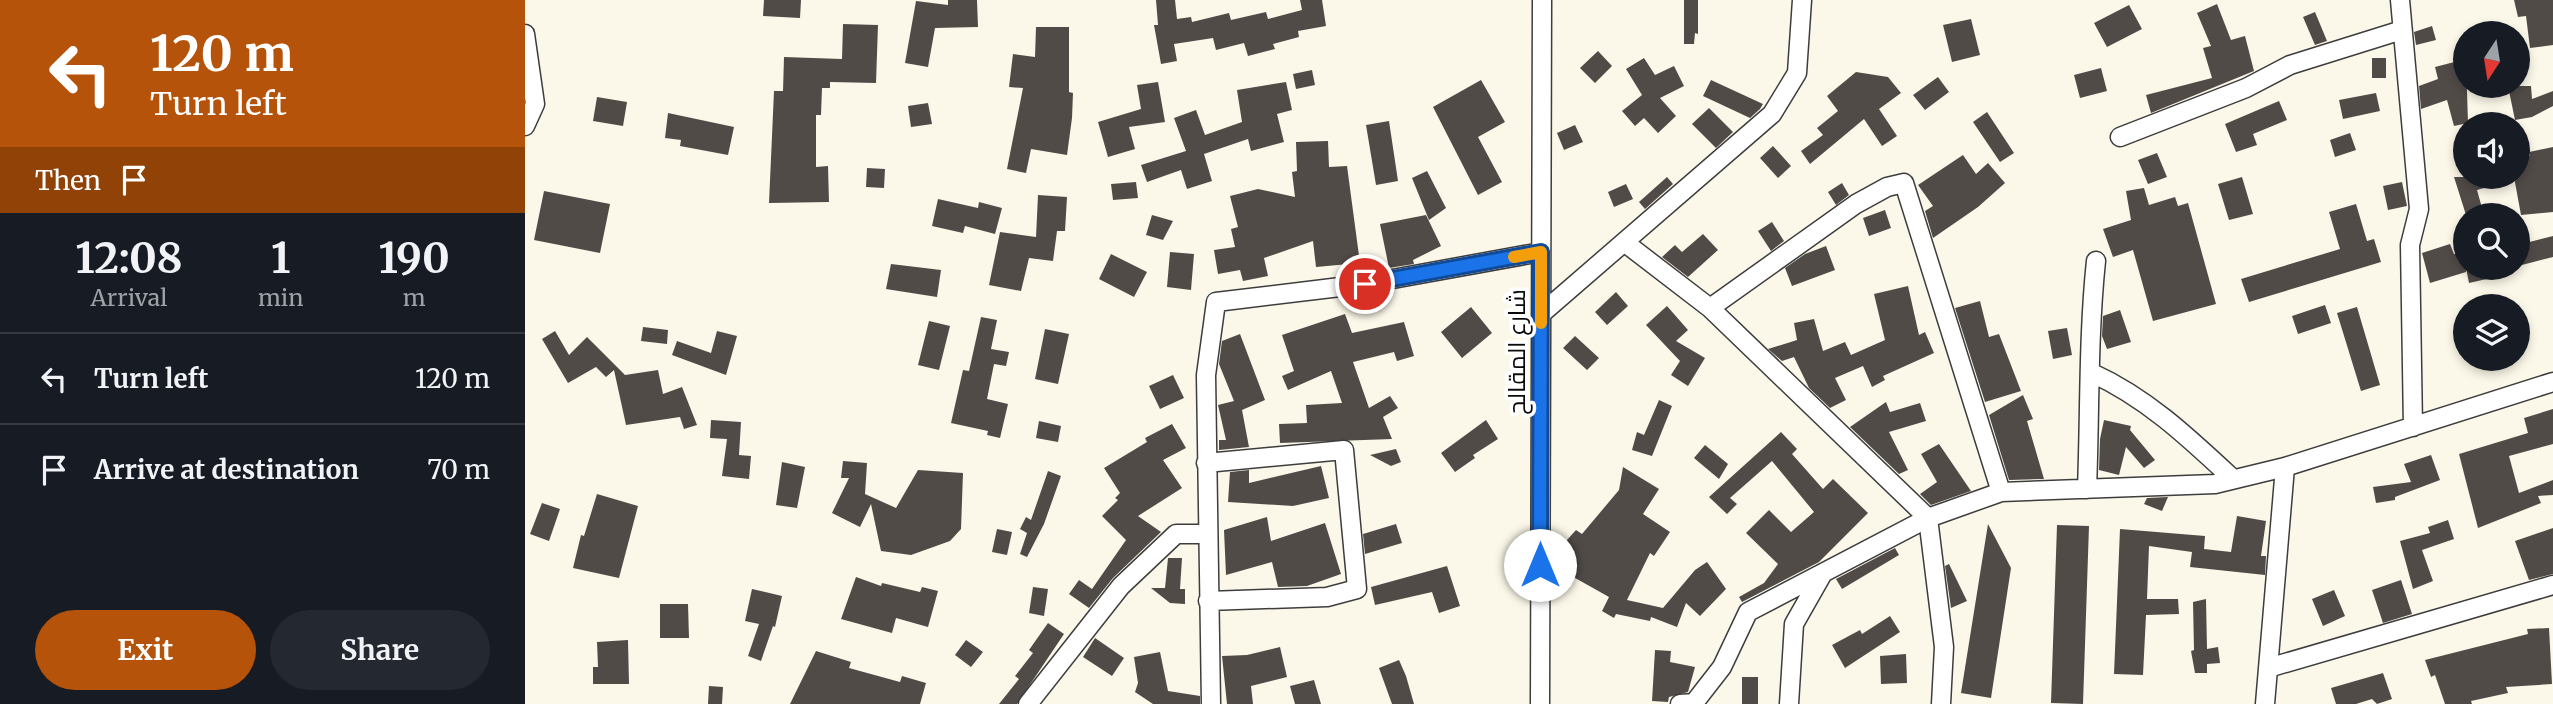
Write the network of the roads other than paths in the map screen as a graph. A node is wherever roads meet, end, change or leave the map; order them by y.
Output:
1 (1542, 0) edge
2 (1802, 0) edge
3 (2400, 0) edge
4 (2402, 30) junction
5 (525, 34) edge
6 (525, 126) edge
7 (2120, 137) dead end
8 (1624, 242) junction
9 (1541, 252) junction
10 (2096, 261) dead end
11 (1710, 308) junction
12 (1541, 314) junction
13 (2092, 373) junction
14 (2553, 382) edge
15 (2413, 426) junction
16 (1206, 463) junction
17 (2285, 467) junction
18 (2233, 479) junction
19 (2087, 489) junction
20 (2001, 492) junction
21 (1928, 518) junction
22 (1207, 534) junction
23 (1823, 573) junction
24 (2553, 585) edge
25 (1207, 601) junction
26 (2268, 668) junction
27 (1028, 704) edge
28 (1211, 704) edge
29 (1540, 704) edge
30 (1680, 704) edge
31 (1789, 704) edge
32 (1941, 704) edge
33 (2265, 704) edge

1 - 9 street, شارع المقالح
2 - 8 street
3 - 4 street
4 - 7 street
4 - 15 street
5 - 6 street
8 - 11 street
8 - 12 street
9 - 12 street, شارع المقالح
9 - 16 street
10 - 13 street
11 - 20 street
11 - 21 street
12 - 29 street, شارع المقالح
13 - 18 street
13 - 19 street
14 - 15 street
15 - 17 street
16 - 22 street
16 - 25 street
17 - 18 street
17 - 26 street
18 - 19 street
19 - 20 street
20 - 21 street
21 - 23 street
21 - 32 street
22 - 25 street
22 - 27 street
23 - 30 street
23 - 31 street
24 - 26 street
25 - 28 street
26 - 33 street

